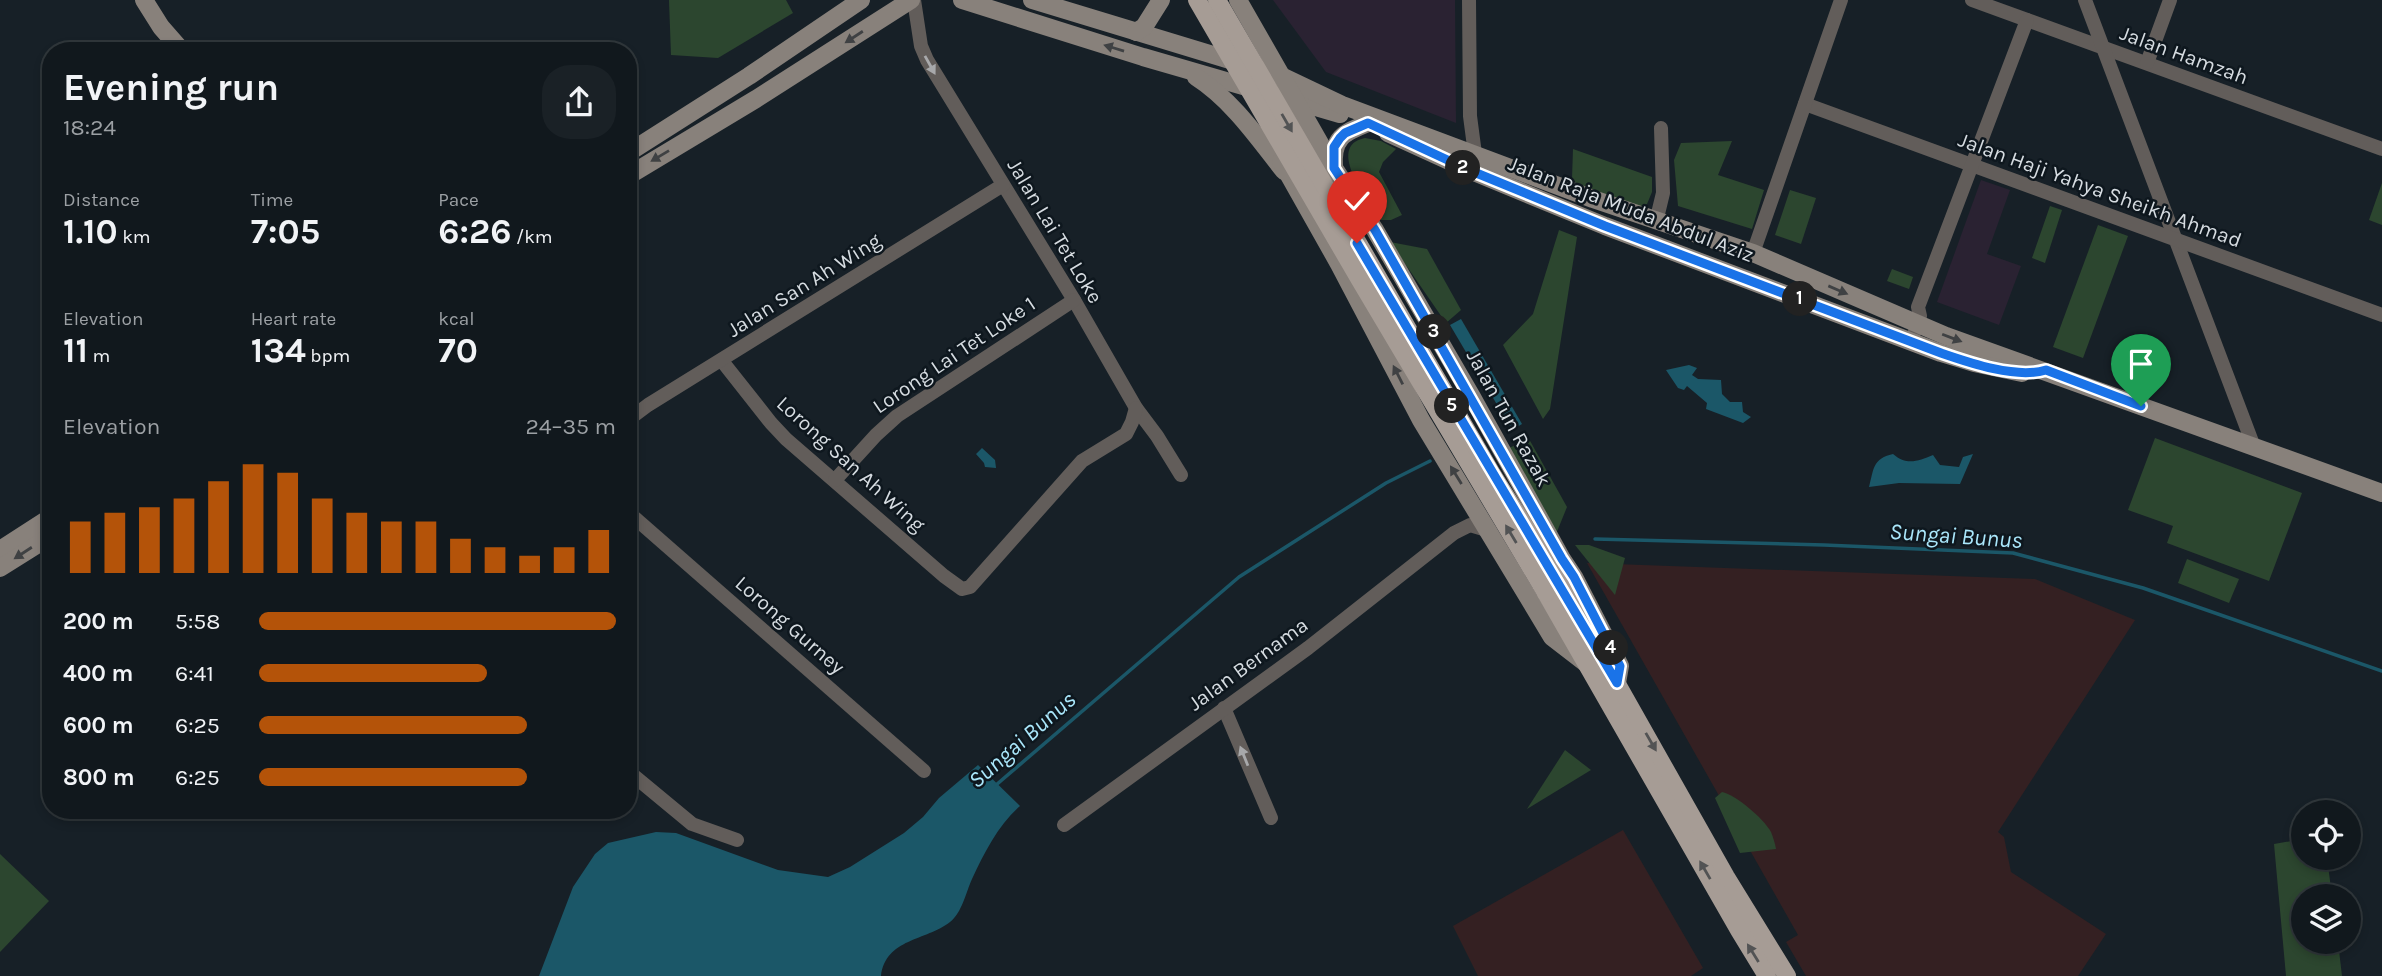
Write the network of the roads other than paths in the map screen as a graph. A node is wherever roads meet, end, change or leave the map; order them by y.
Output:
1 (144, 0) edge
2 (862, 0) edge
3 (913, 0) edge
4 (962, 0) edge
5 (1032, 0) edge
6 (1161, 0) edge
7 (1190, 0) edge
8 (1198, 0) edge
9 (1217, 0) edge
10 (1238, 0) edge
11 (1469, 0) edge
12 (1841, 0) edge
13 (1972, 0) edge
14 (2085, 0) edge
15 (2170, 0) edge
16 (2027, 20) junction
17 (1136, 32) junction
18 (174, 42) edge
19 (2103, 48) junction
20 (1223, 58) junction
21 (2147, 63) junction
22 (1180, 68) junction
23 (1279, 75) junction
24 (1240, 84) junction
25 (1293, 99) junction
26 (1805, 104) junction
27 (1470, 116) junction
28 (1368, 123) junction
29 (1661, 128) dead end
30 (1448, 144) junction
31 (637, 146) edge
32 (2382, 149) edge
33 (1472, 162) junction
34 (1973, 166) junction
35 (1334, 168) junction
36 (637, 171) edge
37 (1291, 179) junction
38 (1003, 185) junction
39 (1656, 222) junction
40 (2175, 240) junction
41 (1387, 251) junction
42 (1753, 253) junction
43 (1339, 264) junction
44 (1074, 300) junction
45 (2382, 314) edge
46 (1914, 317) junction
47 (1905, 340) junction
48 (722, 361) junction
49 (2046, 370) junction
50 (1136, 408) junction
51 (637, 413) edge
52 (2254, 447) junction
53 (1181, 475) dead end
54 (835, 480) junction
55 (2382, 493) edge
56 (1472, 502) junction
57 (637, 520) edge
58 (42, 531) edge
59 (1490, 531) junction
60 (42, 532) edge
61 (1454, 533) junction
62 (0, 550) edge
63 (0, 568) edge
64 (1553, 589) junction
65 (1587, 664) junction
66 (1617, 683) junction
67 (1224, 708) junction
68 (924, 771) dead end
69 (637, 778) edge
70 (1271, 818) dead end
71 (1063, 825) dead end
72 (737, 840) dead end
73 (1768, 976) edge
74 (1787, 976) edge

1 - 18 main road
2 - 31 main road
3 -> 36 main road
3 -> 38 street, Jalan Lai Tet Loke
22 -> 4 main road, Jalan Raja Muda Abdul Aziz
5 - 17 main road, Jalan Raja Muda Abdul Aziz
6 - 17 main road
7 - 20 main road, Jalan Tun Razak
64 -> 8 main road, Jalan Tun Razak, bridge
9 -> 64 main road, Jalan Tun Razak, bridge
10 - 23 main road, Jalan Tun Razak
11 - 27 street
12 - 26 street
13 - 16 street, Jalan Hamzah
14 - 19 street
15 - 21 street
16 - 19 street, Jalan Hamzah
16 - 34 street
17 - 20 main road, Jalan Raja Muda Abdul Aziz
19 - 21 street, Jalan Hamzah
19 - 40 street
20 - 23 main road, Jalan Raja Muda Abdul Aziz
20 - 24 main road, Jalan Tun Razak
21 - 32 street, Jalan Hamzah
22 - 24 main road, Jalan Raja Muda Abdul Aziz
22 - 37 main road
23 - 25 main road, Jalan Tun Razak
23 - 30 main road, Jalan Raja Muda Abdul Aziz
24 - 25 main road, Jalan Raja Muda Abdul Aziz
24 - 37 main road, Jalan Tun Razak
25 - 28 main road, Jalan Raja Muda Abdul Aziz
25 - 35 main road, Jalan Tun Razak
26 - 34 street, Jalan Haji Yahya Sheikh Ahmad
26 - 42 street
27 - 30 street
27 - 33 street
28 - 33 main road, Jalan Raja Muda Abdul Aziz
28 - 35 main road
29 - 39 street
30 - 33 main road, Jalan Raja Muda Abdul Aziz
33 - 39 main road, Jalan Raja Muda Abdul Aziz
33 - 47 main road, Jalan Raja Muda Abdul Aziz
34 - 40 street, Jalan Haji Yahya Sheikh Ahmad
34 - 46 street
35 - 41 main road, Jalan Tun Razak
37 - 43 main road, Jalan Tun Razak
38 - 44 street, Jalan Lai Tet Loke
38 - 48 street, Jalan San Ah Wing
39 - 42 main road, Jalan Raja Muda Abdul Aziz
40 - 45 street, Jalan Haji Yahya Sheikh Ahmad
40 - 52 street
41 - 43 main road
41 - 66 main road, Jalan Tun Razak
42 -> 46 main road, Jalan Raja Muda Abdul Aziz
56 -> 43 main road, Jalan Tun Razak
44 - 50 street, Jalan Lai Tet Loke
44 - 54 street, Lorong Lai Tet Loke 1
46 - 47 street
46 -> 49 main road, Jalan Raja Muda Abdul Aziz
47 - 49 main road, Jalan Raja Muda Abdul Aziz
48 - 51 street, Jalan San Ah Wing
48 - 54 street, Lorong San Ah Wing
49 - 52 main road, Jalan Raja Muda Abdul Aziz
50 - 53 street, Jalan Lai Tet Loke
50 - 54 street, Lorong San Ah Wing
52 - 55 main road, Jalan Raja Muda Abdul Aziz
56 - 59 main road, Jalan Tun Razak
56 - 61 street, Jalan Bernama
57 - 68 street, Lorong Gurney
58 - 62 main road
59 - 61 street
59 - 65 main road, Jalan Tun Razak
60 -> 63 main road
61 - 67 street, Jalan Bernama
64 - 65 main road, Jalan Tun Razak
64 - 66 main road, Jalan Tun Razak
73 -> 65 main road, Jalan Tun Razak
66 -> 74 main road, Jalan Tun Razak
70 -> 67 street
67 - 71 street, Jalan Bernama
69 - 72 street

